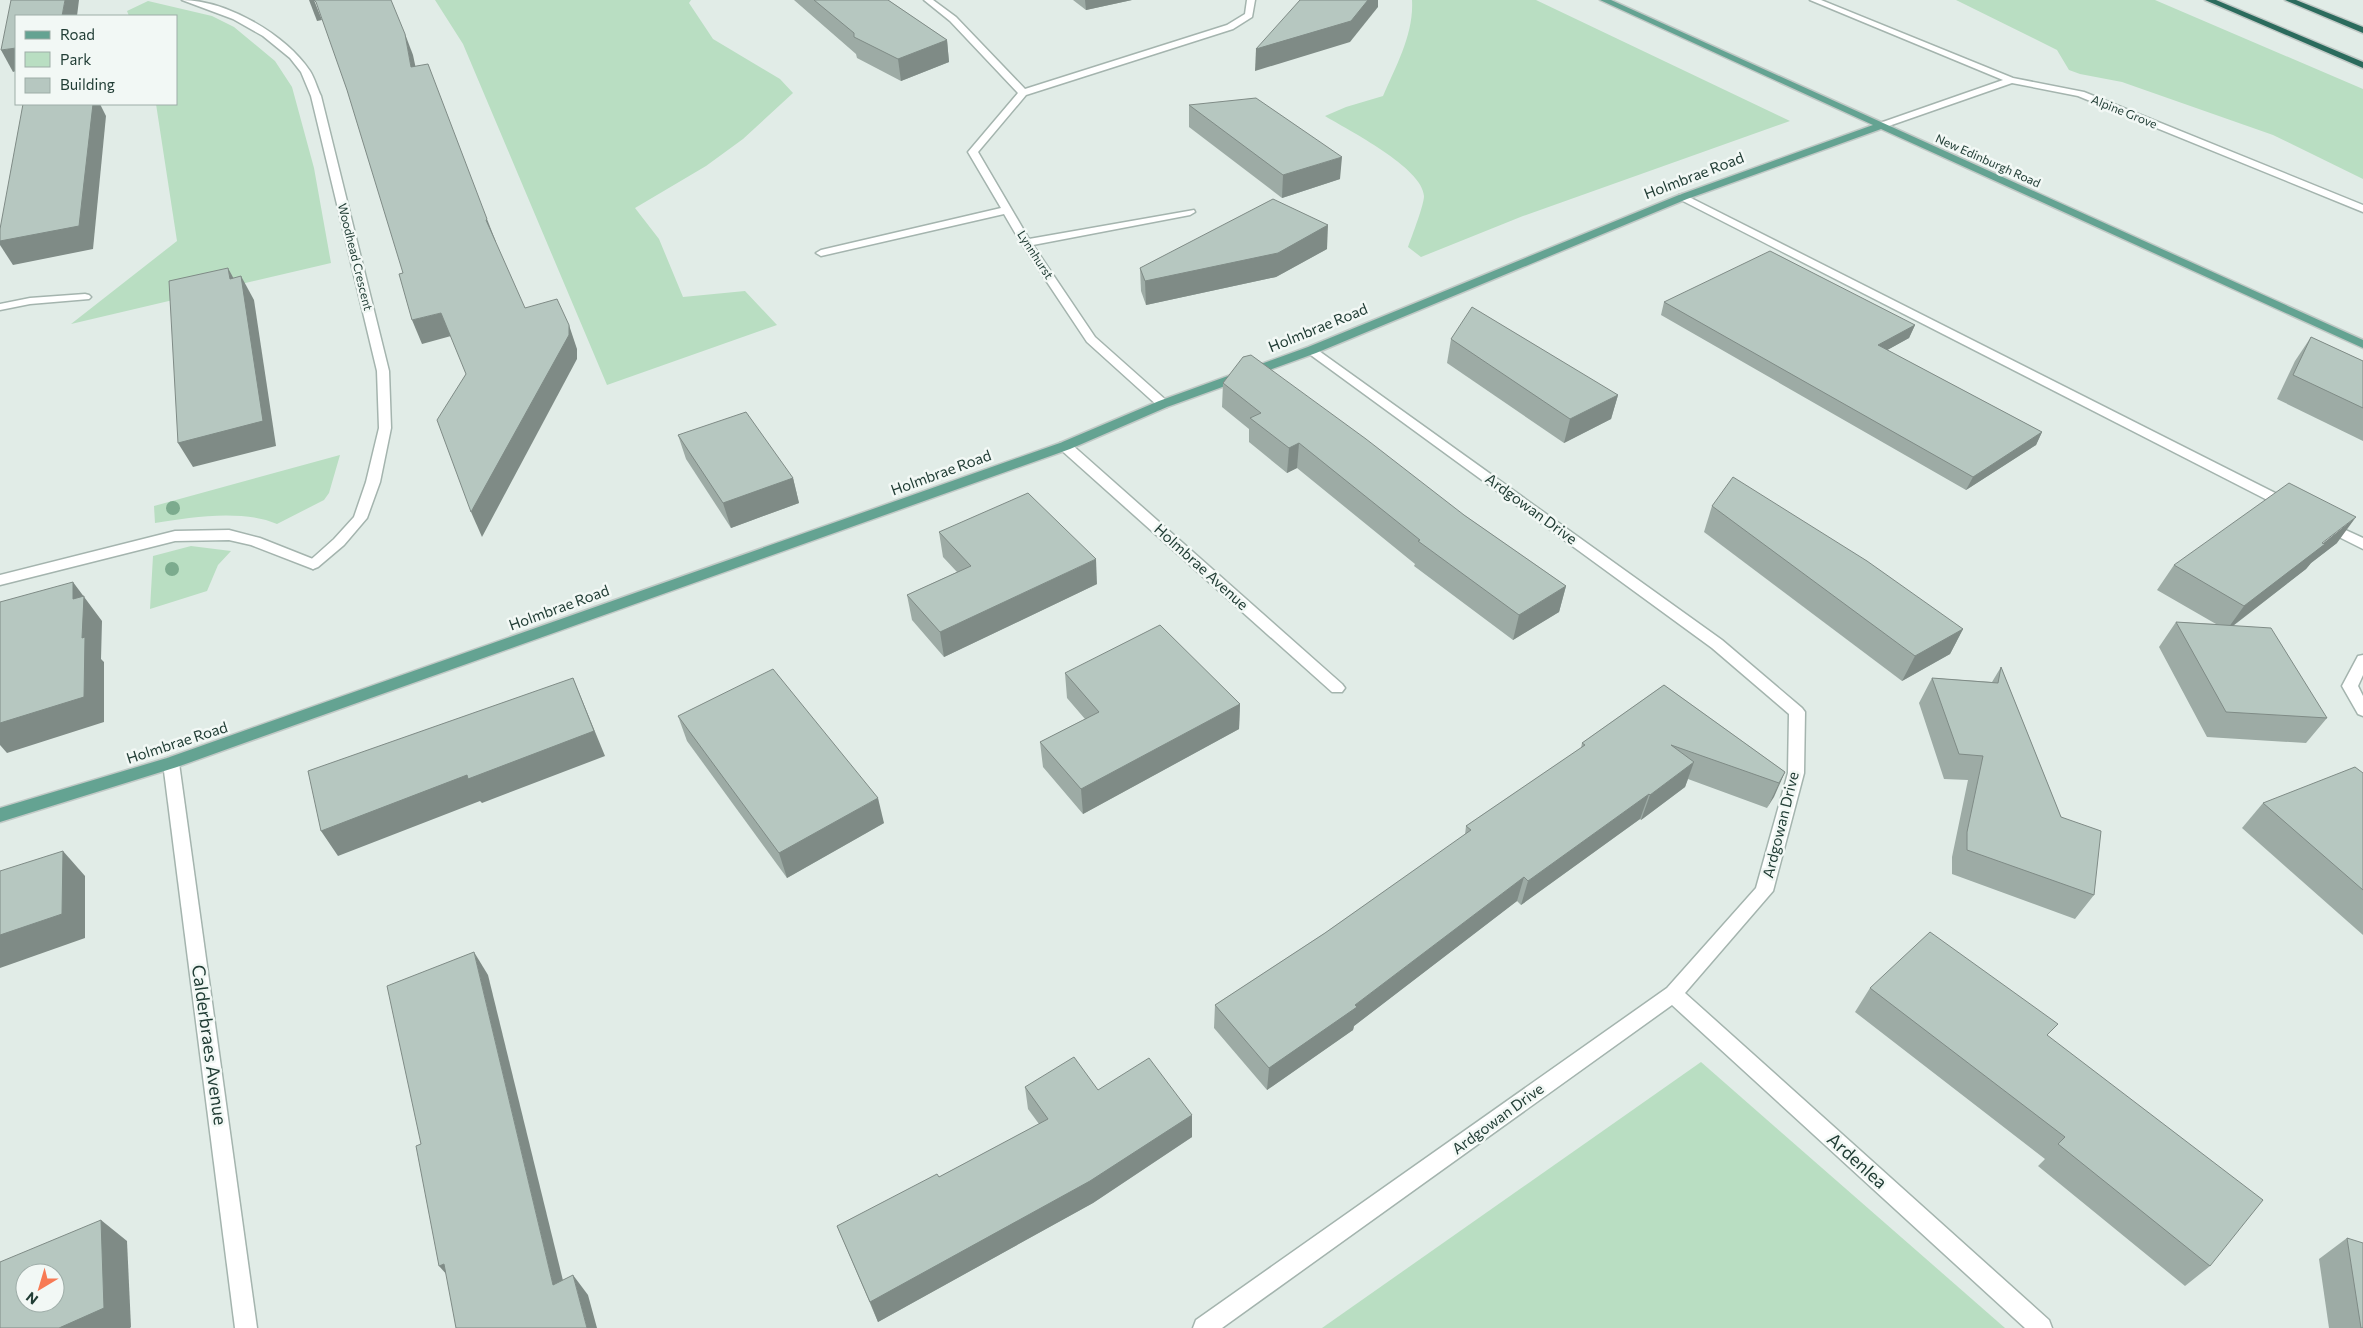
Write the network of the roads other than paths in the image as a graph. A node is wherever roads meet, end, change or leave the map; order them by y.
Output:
1 (186, 0) edge
2 (928, 0) edge
3 (1251, 0) edge
4 (1604, 0) edge
5 (1814, 0) edge
6 (2209, 0) edge
7 (2289, 0) edge
8 (2363, 30) edge
9 (2363, 65) edge
10 (2010, 80) junction
11 (1023, 93) junction
12 (1880, 126) junction
13 (1683, 197) junction
14 (2363, 209) edge
15 (1007, 210) junction
16 (1190, 212) dead end
17 (1026, 243) junction
18 (821, 252) dead end
19 (85, 297) dead end
20 (0, 307) edge
21 (2363, 344) edge
22 (1312, 350) junction
23 (1163, 404) junction
24 (1065, 446) junction
25 (2301, 512) edge
26 (2319, 521) edge
27 (2363, 544) edge
28 (1, 580) edge
29 (2363, 660) edge
30 (1337, 688) dead end
31 (2363, 710) edge
32 (172, 763) junction
33 (0, 815) edge
34 (1673, 994) junction
35 (246, 1328) edge
36 (1204, 1328) edge
37 (2041, 1328) edge

1 - 28 street, Woodhead Crescent
2 - 11 street
3 - 11 street
4 - 12 main road, New Edinburgh Road
5 - 10 street, Alpine Grove
6 - 9 highway
7 - 8 highway
10 - 12 street
10 - 14 street, Alpine Grove
11 - 15 street, Lynnhurst
12 - 13 main road, Holmbrae Road
12 - 21 main road, New Edinburgh Road
13 - 22 main road, Holmbrae Road
13 - 25 street
15 - 17 street, Lynnhurst
15 - 18 street
16 - 17 street
17 - 23 street, Lynnhurst
19 - 20 street
22 - 23 main road, Holmbrae Road
22 - 34 street, Ardgowan Drive
23 - 24 main road, Holmbrae Road
24 - 30 street, Holmbrae Avenue
24 - 32 main road, Holmbrae Road
26 - 27 street
29 - 31 street
32 - 33 main road, Holmbrae Road
32 - 35 street, Calderbraes Avenue
34 - 36 street, Ardgowan Drive
34 - 37 street, Ardenlea

